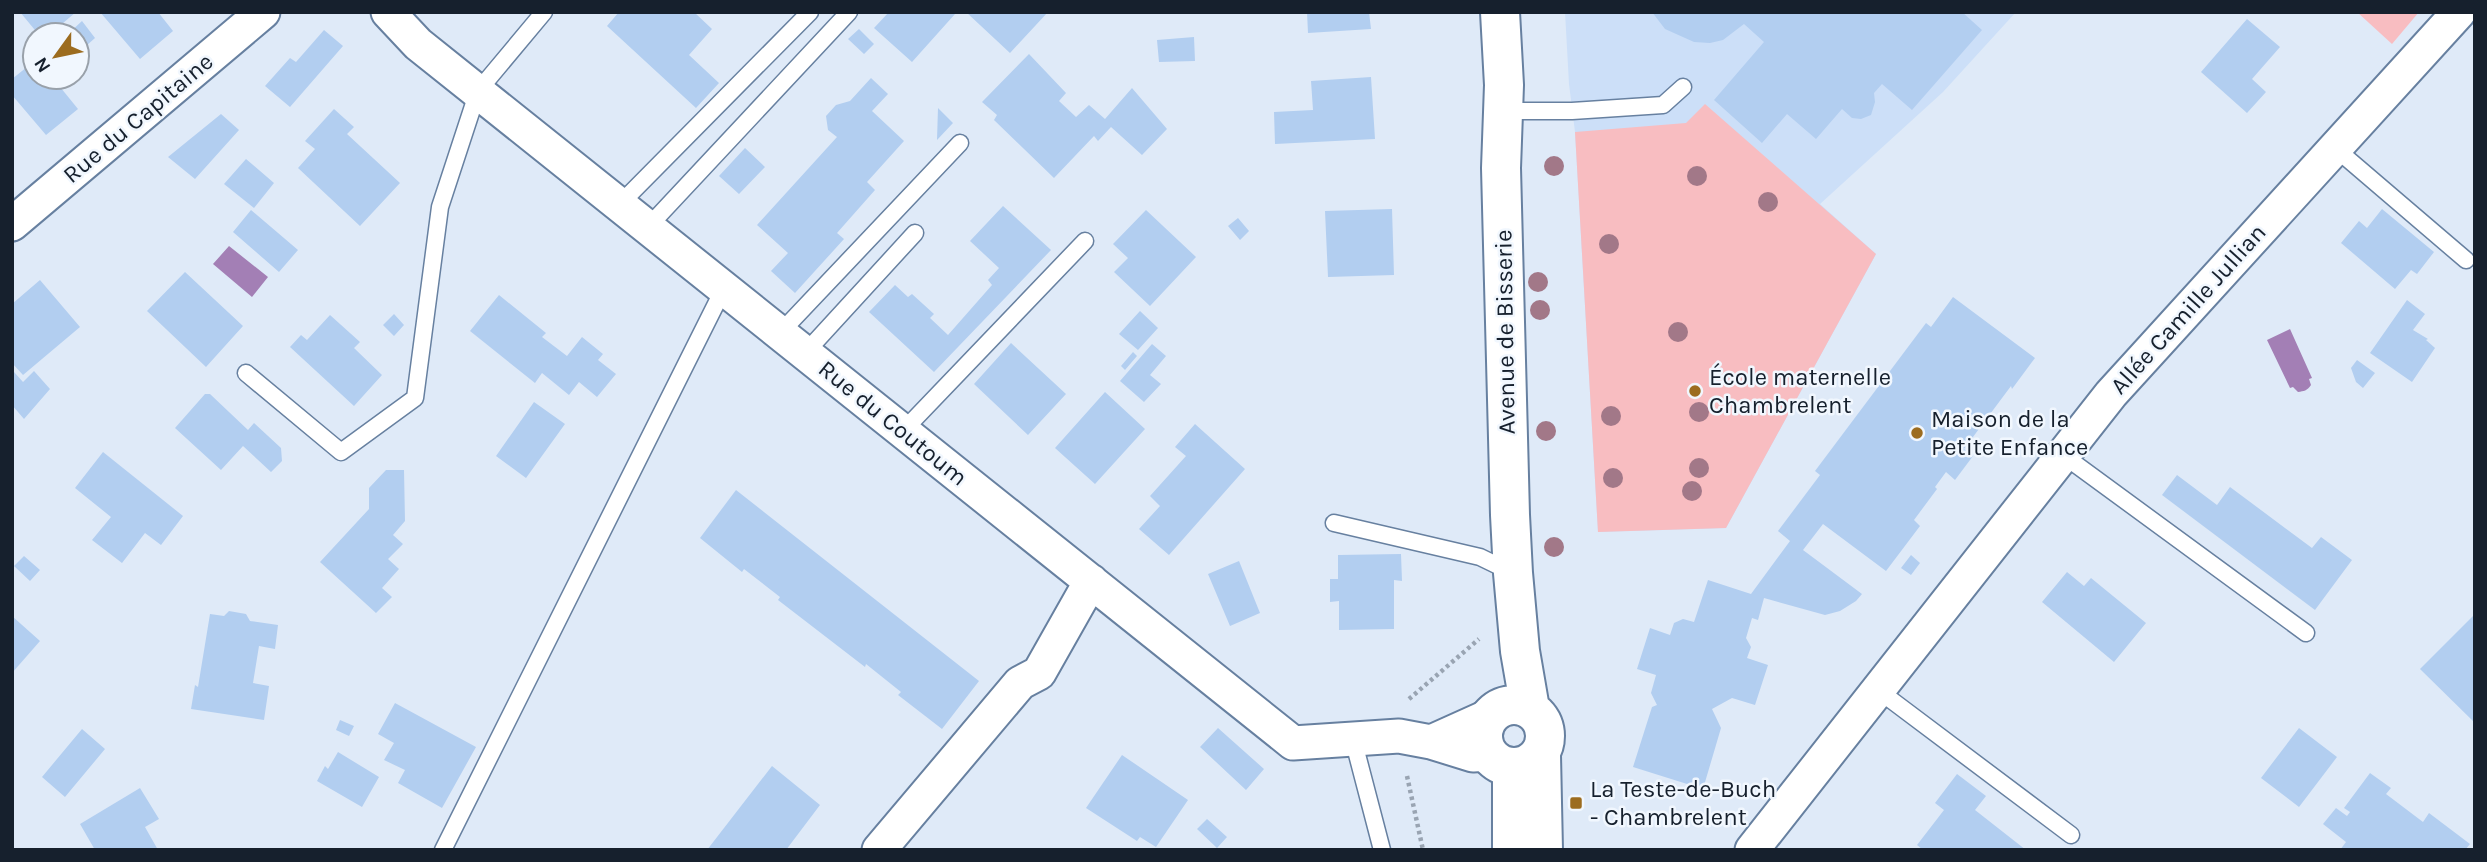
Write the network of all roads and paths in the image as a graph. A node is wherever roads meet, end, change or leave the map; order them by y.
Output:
1 (263, 12) edge
2 (388, 12) edge
3 (544, 12) edge
4 (810, 12) edge
5 (849, 12) edge
6 (1500, 12) edge
7 (2459, 12) edge
8 (1683, 87) dead end
9 (478, 91) junction
10 (1503, 111) junction
11 (960, 143) dead end
12 (2335, 148) junction
13 (620, 204) junction
14 (12, 224) edge
15 (648, 227) junction
16 (915, 233) dead end
17 (1086, 241) dead end
18 (2466, 260) dead end
19 (724, 288) junction
20 (793, 343) junction
21 (246, 373) dead end
22 (903, 431) junction
23 (2063, 455) junction
24 (1334, 523) dead end
25 (1513, 573) junction
26 (1091, 581) junction
27 (1479, 629) dead end
28 (2306, 633) dead end
29 (1878, 690) junction
30 (1508, 710) junction
31 (1399, 736) junction
32 (1353, 739) junction
33 (1431, 742) junction
34 (1514, 759) junction
35 (2071, 835) dead end
36 (443, 850) edge
37 (879, 850) edge
38 (1382, 850) edge
39 (1423, 850) edge
40 (1513, 850) edge
41 (1543, 850) edge
42 (1752, 850) edge

1 - 14 street, Rue du Capitaine
2 - 9 street, Rue du Coutoum
3 - 9 lane
4 - 13 lane
5 - 15 lane
6 - 10 street, Avenue de Bisserie
7 - 12 street, Allée Camille Jullian
8 - 10 lane
9 - 13 street, Rue du Coutoum
9 - 21 lane
10 - 25 street, Avenue de Bisserie
11 - 20 lane
12 - 18 lane
12 - 23 street, Allée Camille Jullian
13 - 15 street, Rue du Coutoum
15 - 19 street, Rue du Coutoum
16 - 20 lane
17 - 22 lane
19 - 20 street, Rue du Coutoum
19 - 36 lane
20 - 22 street, Rue du Coutoum
22 - 26 street, Rue du Coutoum
23 - 28 lane
23 - 29 street, Allée Camille Jullian
24 - 25 lane
25 - 30 street, Avenue de Bisserie
26 - 32 street, Rue du Coutoum
26 - 37 street
27 - 31 path
29 - 35 lane
29 - 42 street, Allée Camille Jullian
30 - 33 street
30 - 34 street
30 - 34 street
31 - 32 street, Rue du Coutoum
31 - 33 street, Rue du Coutoum
31 - 39 path
32 - 38 lane
33 - 34 street, Rue du Coutoum
34 - 40 street
34 - 41 street

